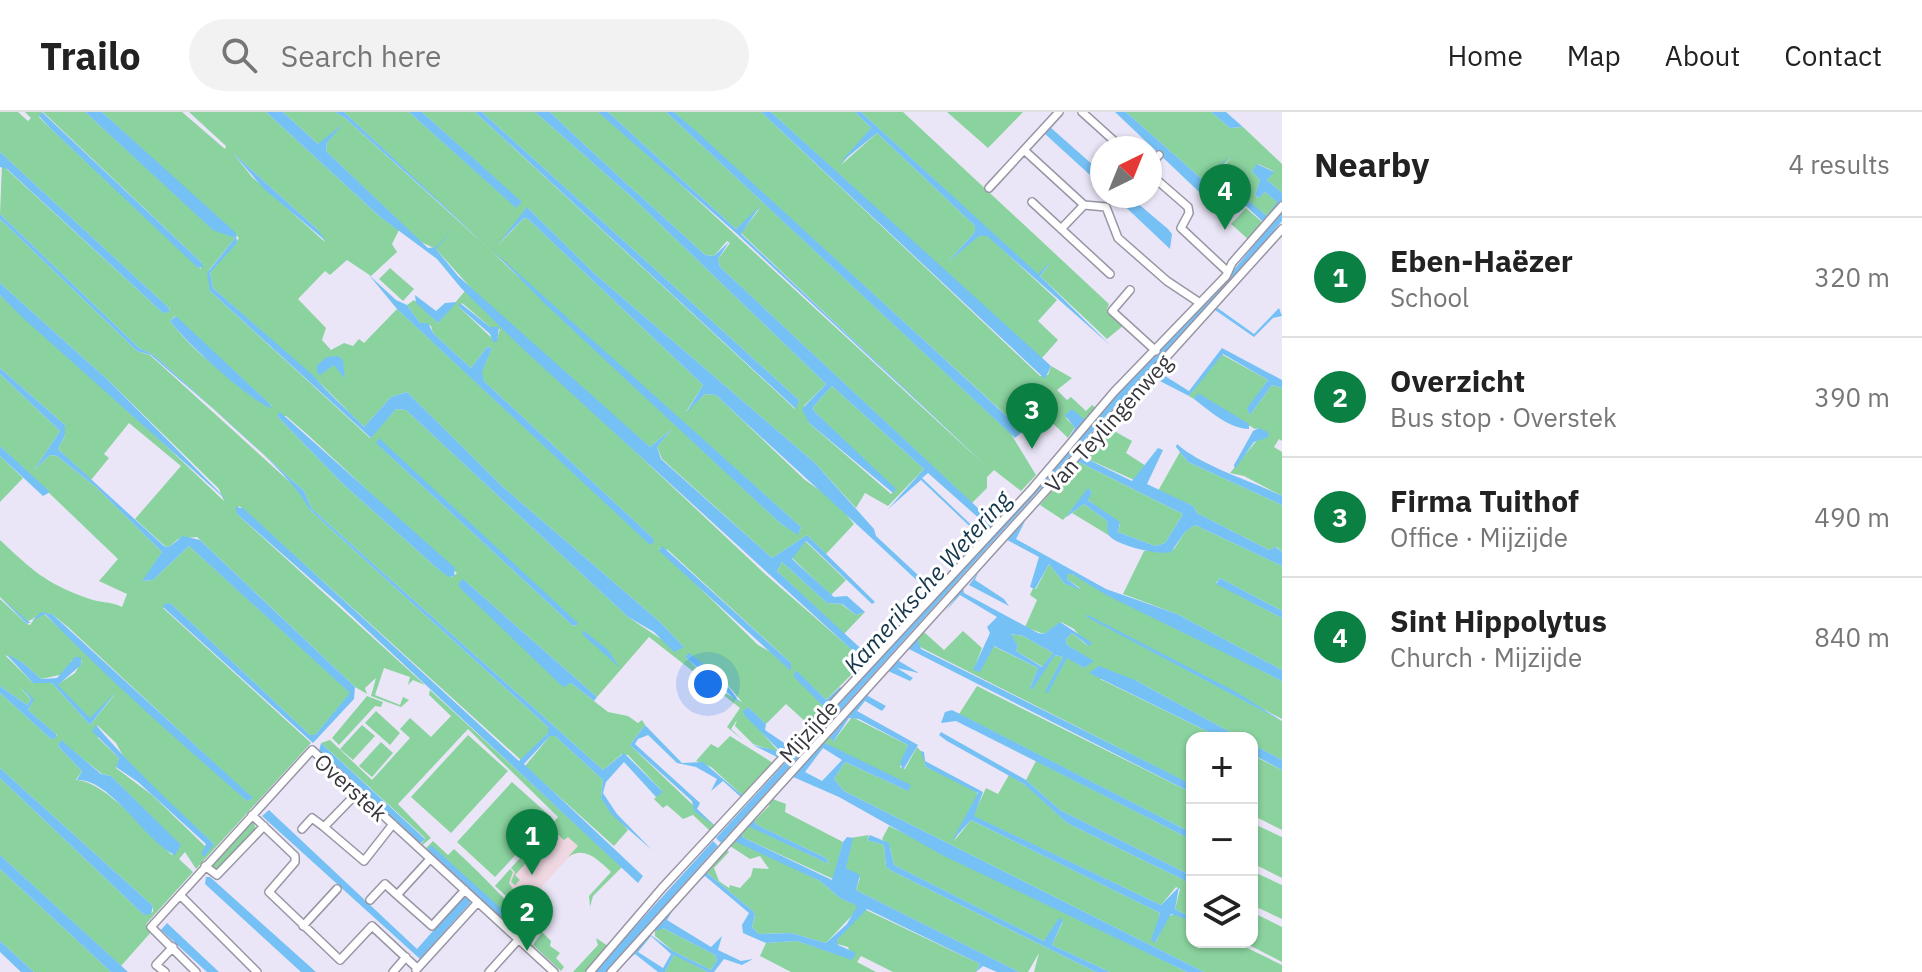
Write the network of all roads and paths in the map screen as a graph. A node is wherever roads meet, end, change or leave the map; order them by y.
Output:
1 (1059, 112) edge
2 (1082, 112) edge
3 (1109, 136) edge
4 (1024, 150) junction
5 (1162, 184) edge
6 (989, 188) dead end
7 (1032, 202) dead end
8 (1084, 205) junction
9 (1282, 206) edge
10 (1061, 229) junction
11 (1282, 229) edge
12 (1247, 258) junction
13 (1228, 272) junction
14 (1110, 274) dead end
15 (1130, 290) dead end
16 (1200, 303) junction
17 (1156, 351) junction
18 (358, 792) junction
19 (252, 815) junction
20 (393, 824) junction
21 (264, 826) junction
22 (324, 827) junction
23 (302, 829) dead end
24 (430, 859) junction
25 (205, 866) junction
26 (337, 889) dead end
27 (465, 890) junction
28 (180, 895) junction
29 (397, 895) junction
30 (370, 900) dead end
31 (478, 902) junction
32 (303, 926) junction
33 (518, 940) junction
34 (173, 947) junction
35 (406, 957) junction
36 (189, 962) junction
37 (156, 965) junction
38 (416, 970) edge
39 (150, 972) edge
40 (165, 972) edge
41 (181, 972) edge
42 (196, 972) edge
43 (257, 972) edge
44 (393, 972) edge
45 (489, 972) edge
46 (554, 972) edge
47 (590, 972) edge
48 (611, 972) edge

1 - 4 street
2 - 3 street
4 - 6 street
4 - 8 street
5 - 13 street
7 - 10 street
8 - 10 street
8 - 16 street
9 - 12 street, Mijzijde
10 - 14 street
11 - 12 street, Van Teylingenweg
12 - 13 street, Mijzijde
12 - 48 street, Van Teylingenweg
13 - 16 street, Mijzijde
15 - 17 street
16 - 17 street, Mijzijde
17 - 47 street, Mijzijde
18 - 19 street, Overstek
18 - 20 street, Overstek
18 - 22 street
19 - 21 street
19 - 25 street, Overstek
20 - 22 street
20 - 24 street, Overstek
21 - 25 street
21 - 32 street
22 - 23 street
24 - 27 street, Overstek
24 - 29 street
25 - 28 street, Overstek
26 - 32 street
27 - 29 street
27 - 31 street, Overstek
28 - 34 street, Overstek
28 - 43 street
29 - 30 street
31 - 33 street, Overstek
31 - 38 street
32 - 35 street
33 - 45 street
33 - 46 street, Overstek
34 - 36 street
34 - 37 street
35 - 38 street
35 - 44 street
36 - 41 street
36 - 42 street
37 - 39 street
37 - 40 street

